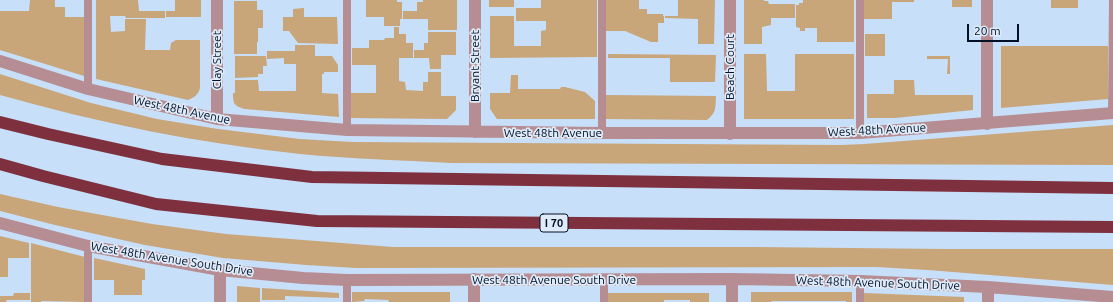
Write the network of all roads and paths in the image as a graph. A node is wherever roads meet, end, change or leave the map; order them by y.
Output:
1 (88, 0) edge
2 (217, 0) edge
3 (347, 0) edge
4 (475, 0) edge
5 (602, 0) edge
6 (730, 0) edge
7 (860, 0) edge
8 (987, 0) edge
9 (1113, 0) edge
10 (0, 61) edge
11 (88, 89) junction
12 (1113, 113) edge
13 (217, 119) junction
14 (0, 122) edge
15 (987, 124) junction
16 (347, 130) junction
17 (475, 132) junction
18 (602, 133) junction
19 (860, 133) junction
20 (730, 134) junction
21 (0, 164) edge
22 (0, 169) edge
23 (43, 176) junction
24 (1113, 188) edge
25 (0, 223) edge
26 (1113, 227) edge
27 (88, 246) junction
28 (220, 270) junction
29 (347, 280) junction
30 (474, 280) junction
31 (604, 280) junction
32 (732, 280) junction
33 (860, 281) junction
34 (988, 287) junction
35 (1113, 297) edge
36 (88, 302) edge
37 (220, 302) edge
38 (347, 302) edge
39 (474, 302) edge
40 (604, 302) edge
41 (732, 302) edge
42 (860, 302) edge
43 (988, 302) edge

1 - 11 lane
2 - 13 street, Clay Street
3 - 16 lane
4 - 17 street, Bryant Street
5 - 18 lane
6 - 20 street, Beach Court
7 - 19 lane
8 - 15 street
9 - 12 lane
10 - 11 street, West 48th Avenue
11 - 13 street, West 48th Avenue
12 - 15 street, West 48th Avenue
13 - 16 street, West 48th Avenue
14 - 24 highway
15 - 19 street, West 48th Avenue
16 - 17 street, West 48th Avenue
17 - 18 street, West 48th Avenue
18 - 20 street, West 48th Avenue
19 - 20 street, West 48th Avenue
21 - 23 highway, I 70
22 - 23 highway
23 - 26 highway, I 70
25 - 27 street, West 48th Avenue South Drive
27 - 28 street, West 48th Avenue South Drive
27 - 36 lane
28 - 29 street, West 48th Avenue South Drive
28 - 37 street
29 - 30 street, West 48th Avenue South Drive
29 - 38 lane
30 - 31 street, West 48th Avenue South Drive
30 - 39 street
31 - 32 street, West 48th Avenue South Drive
31 - 40 lane
32 - 33 street, West 48th Avenue South Drive
32 - 41 street
33 - 34 street, West 48th Avenue South Drive
33 - 42 lane
34 - 35 street, West 48th Avenue South Drive
34 - 43 street

